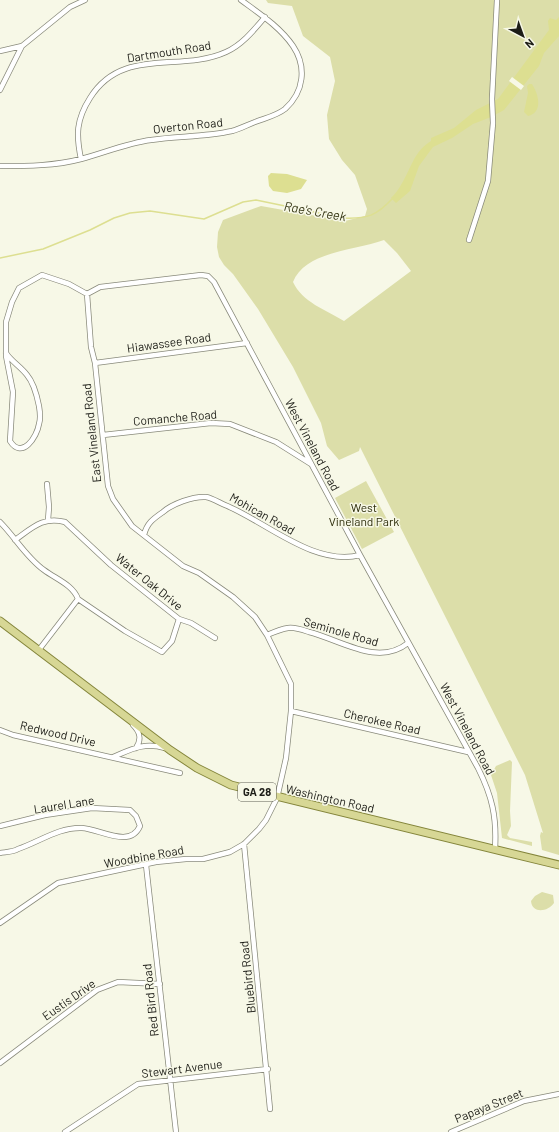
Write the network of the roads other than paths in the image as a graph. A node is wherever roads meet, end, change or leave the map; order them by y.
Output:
1 (85, 0) edge
2 (242, 0) edge
3 (497, 0) edge
4 (265, 17) junction
5 (22, 46) junction
6 (0, 51) edge
7 (0, 90) edge
8 (80, 159) junction
9 (0, 166) edge
10 (469, 240) dead end
11 (87, 294) junction
12 (247, 343) junction
13 (6, 353) junction
14 (95, 363) junction
15 (103, 435) junction
16 (311, 464) junction
17 (47, 484) dead end
18 (48, 520) junction
19 (0, 522) edge
20 (144, 534) junction
21 (15, 540) junction
22 (360, 555) junction
23 (78, 599) junction
24 (179, 619) junction
25 (0, 622) edge
26 (267, 635) junction
27 (215, 638) dead end
28 (408, 643) junction
29 (38, 651) junction
30 (291, 711) junction
31 (125, 716) junction
32 (0, 730) edge
33 (136, 748) junction
34 (170, 750) junction
35 (468, 752) junction
36 (113, 757) junction
37 (180, 772) dead end
38 (277, 798) junction
39 (0, 826) edge
40 (244, 844) junction
41 (495, 848) junction
42 (0, 853) edge
43 (146, 865) junction
44 (559, 865) edge
45 (0, 923) edge
46 (160, 984) junction
47 (0, 1063) edge
48 (268, 1069) junction
49 (171, 1081) junction
50 (559, 1094) edge
51 (270, 1109) dead end
52 (65, 1132) edge
53 (176, 1132) edge
54 (451, 1132) edge

1 - 5 street
2 - 4 street, Overton Road
3 - 10 street
4 - 8 street, Dartmouth Road
4 - 8 street, Overton Road
5 - 6 street
5 - 7 street
8 - 9 street, Overton Road
11 - 12 street, West Vineland Road
11 - 13 street
11 - 14 street, East Vineland Road
12 - 14 street, Hiawassee Road
12 - 16 street, West Vineland Road
13 - 13 street
14 - 15 street, East Vineland Road
15 - 16 street, Comanche Road
15 - 20 street, East Vineland Road
16 - 22 street, West Vineland Road
17 - 18 street
18 - 21 street
18 - 24 street, Water Oak Drive
19 - 21 street
20 - 22 street, Mohican Road
20 - 26 street, East Vineland Road
21 - 23 street
22 - 28 street, West Vineland Road
23 - 24 street, Water Oak Drive
23 - 29 street
24 - 27 street
25 - 29 main road, Washington Road / GA 28
26 - 28 street, Seminole Road
26 - 30 street, East Vineland Road
28 - 35 street, West Vineland Road
29 - 31 main road, Washington Road / GA 28
30 - 35 street, Cherokee Road
30 - 38 street, East Vineland Road
31 - 33 street
31 - 34 main road, Washington Road / GA 28
32 - 36 street, Redwood Drive
33 - 34 street
33 - 36 street
34 - 38 main road, Washington Road / GA 28
35 - 41 street, West Vineland Road
36 - 37 street, Redwood Drive
38 - 40 street, Woodbine Road
38 - 41 main road, Washington Road / GA 28
39 - 42 street, Laurel Lane
40 - 43 street, Woodbine Road
40 - 48 street, Bluebird Road
41 - 44 main road, Washington Road / GA 28
43 - 45 street, Woodbine Road
43 - 46 street, Red Bird Road
46 - 47 street, Eustis Drive
46 - 49 street, Red Bird Road
48 - 49 street, Stewart Avenue
48 - 51 street, Bluebird Road
49 - 52 street, Stewart Avenue
49 - 53 street, Red Bird Road
50 - 54 street, Papaya Street

